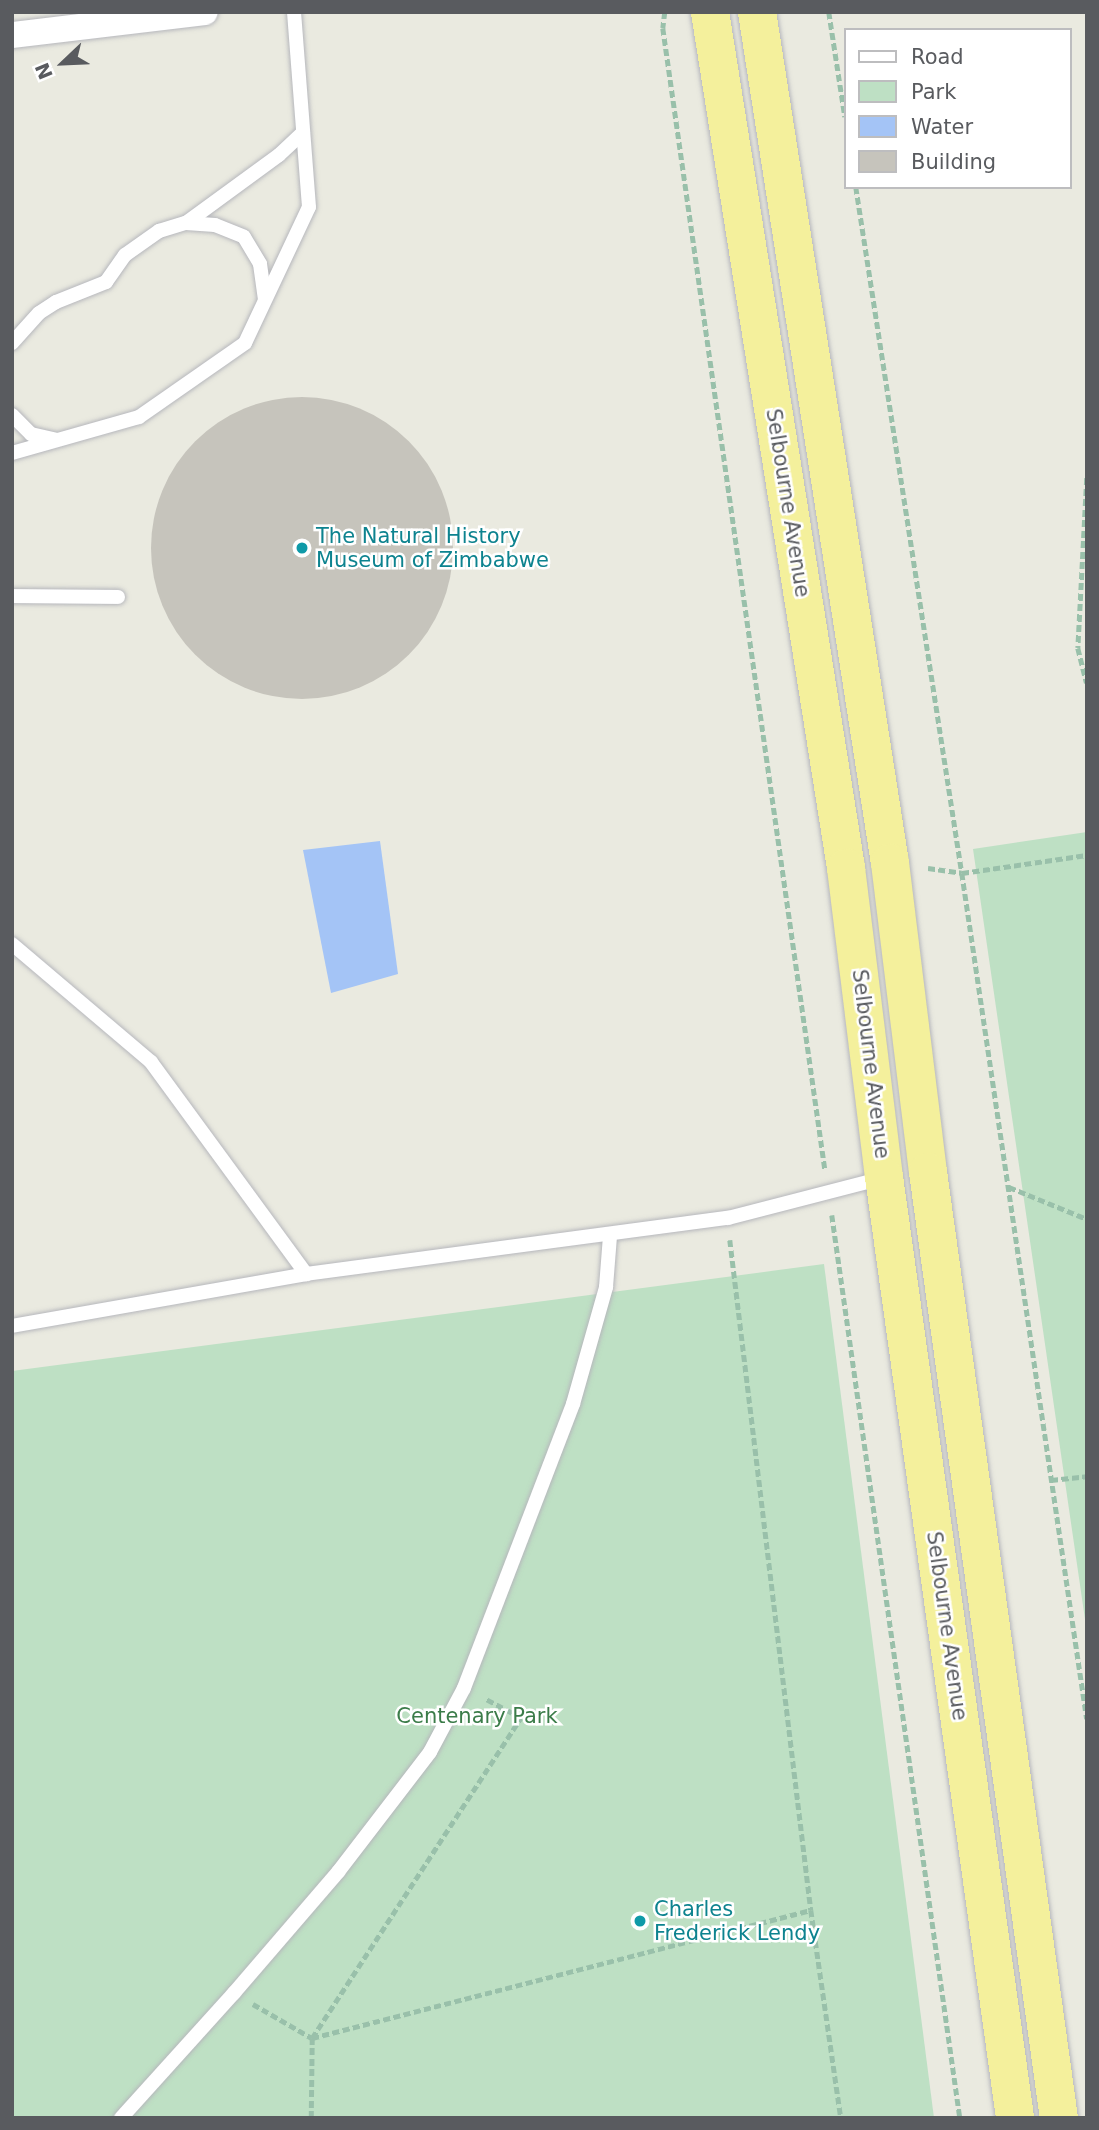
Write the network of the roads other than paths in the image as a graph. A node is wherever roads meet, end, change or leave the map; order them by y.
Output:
1 (205, 12) edge
2 (294, 12) edge
3 (710, 12) edge
4 (757, 12) edge
5 (12, 35) edge
6 (303, 133) junction
7 (186, 223) junction
8 (265, 300) junction
9 (12, 343) edge
10 (12, 415) edge
11 (58, 440) junction
12 (12, 453) edge
13 (12, 596) edge
14 (118, 597) dead end
15 (12, 944) edge
16 (884, 1177) junction
17 (610, 1236) junction
18 (306, 1274) junction
19 (12, 1326) edge
20 (121, 2118) edge
21 (1015, 2118) edge
22 (1059, 2118) edge

1 - 5 street
2 - 6 lane
3 - 16 highway, Selbourne Avenue
4 - 22 highway, Selbourne Avenue
6 - 7 lane
6 - 8 lane
7 - 8 lane
7 - 9 lane
8 - 11 lane
10 - 11 lane
11 - 12 lane
13 - 14 lane
15 - 18 lane
16 - 17 lane
16 - 21 highway, Selbourne Avenue
17 - 18 lane
17 - 20 lane
18 - 19 lane

